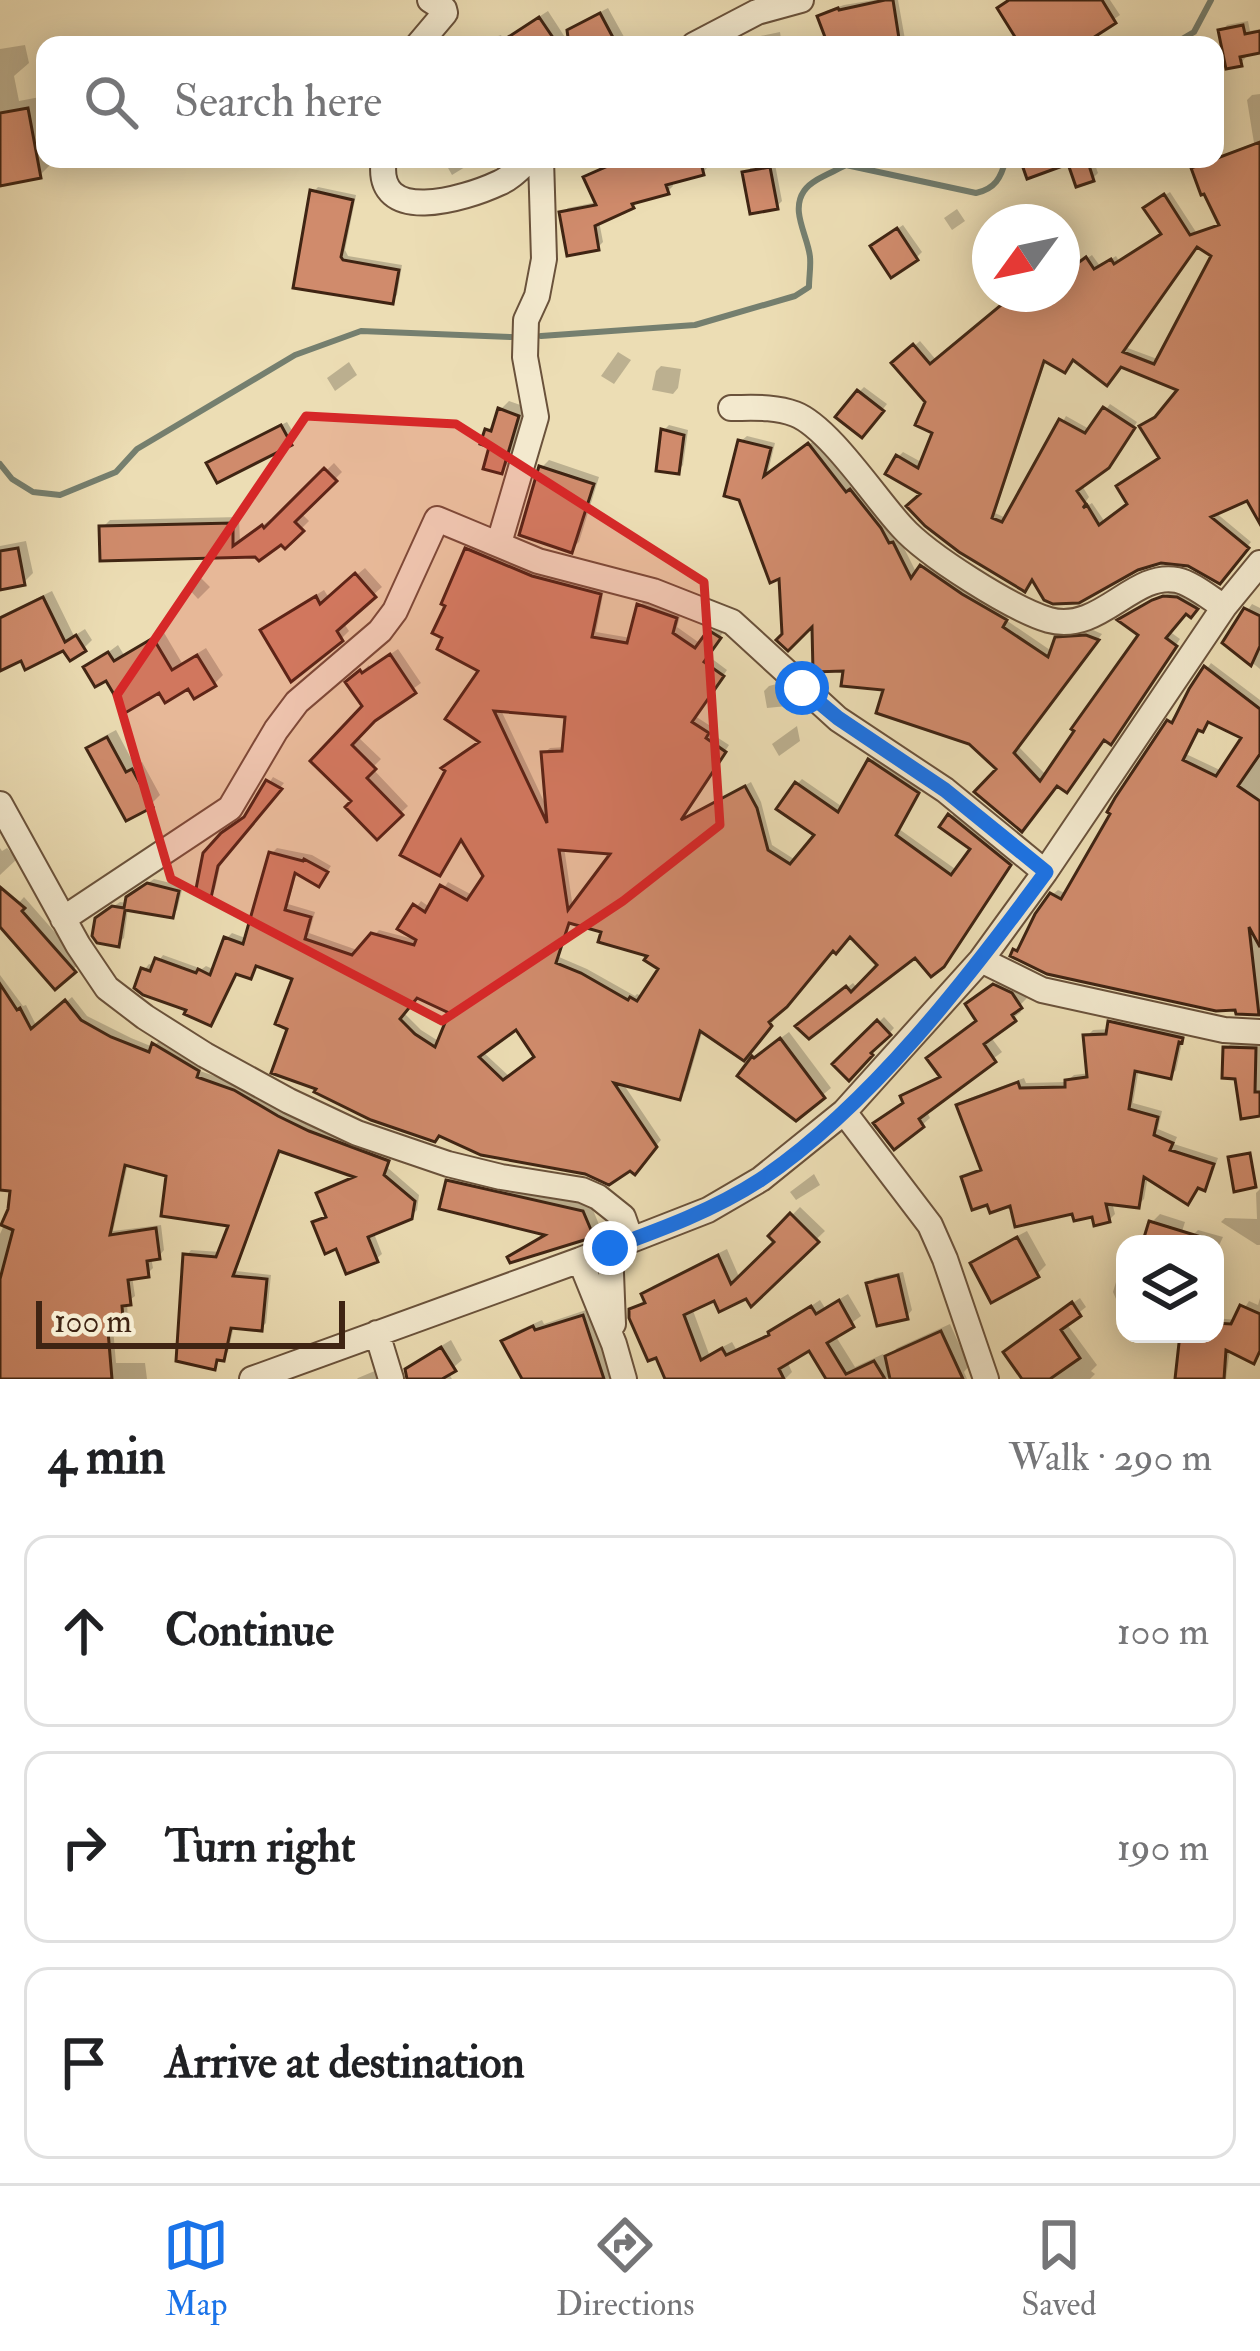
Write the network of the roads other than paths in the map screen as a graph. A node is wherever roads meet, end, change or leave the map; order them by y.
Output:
1 (430, 0) edge
2 (801, 0) edge
3 (426, 36) edge
4 (711, 36) edge
5 (383, 168) edge
6 (519, 168) edge
7 (541, 168) edge
8 (731, 408) dead end
9 (499, 543) junction
10 (1260, 563) edge
11 (1224, 607) junction
12 (0, 803) edge
13 (1046, 872) junction
14 (63, 919) junction
15 (981, 960) junction
16 (1260, 1032) edge
17 (844, 1112) junction
18 (621, 1244) junction
19 (580, 1260) junction
20 (377, 1333) junction
21 (614, 1344) junction
22 (252, 1379) edge
23 (392, 1379) edge
24 (624, 1379) edge
25 (986, 1379) edge

1 - 3 street
2 - 4 street
5 - 6 street
7 - 9 street
8 - 11 street
9 - 13 street
9 - 14 street
10 - 11 street
11 - 13 street
12 - 14 street
13 - 15 street
14 - 18 street
15 - 16 street
15 - 17 street
17 - 18 street
17 - 25 street
18 - 19 street
18 - 21 street
19 - 20 street
19 - 21 street
20 - 22 street
20 - 23 street
21 - 24 street

